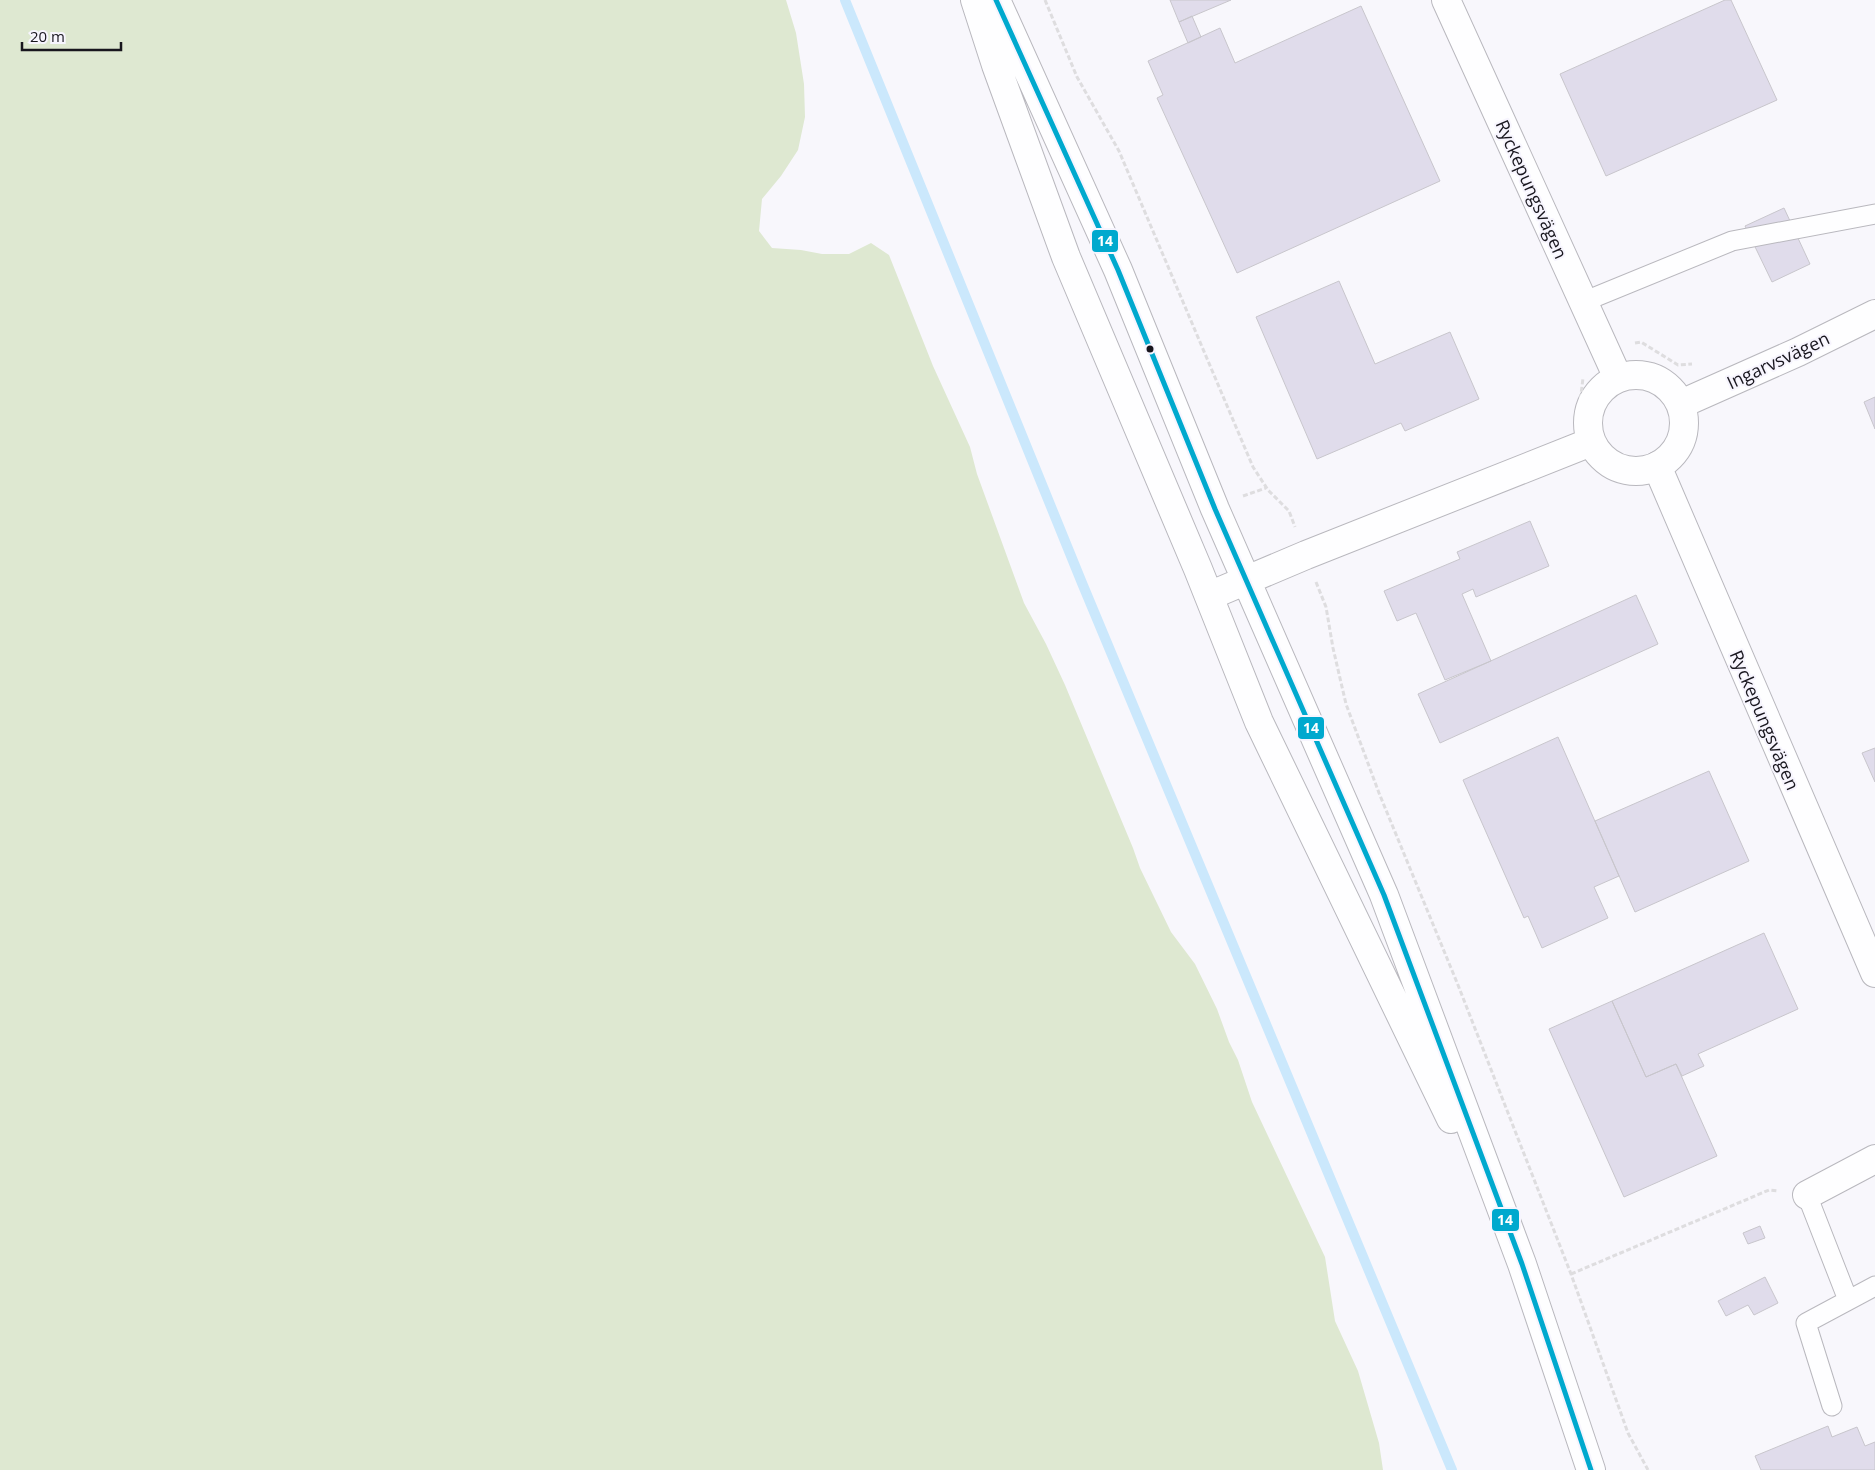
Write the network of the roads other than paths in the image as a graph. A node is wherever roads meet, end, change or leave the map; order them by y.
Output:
1 (975, 0) edge
2 (996, 0) edge
3 (1446, 0) edge
4 (1875, 214) edge
5 (1584, 302) junction
6 (1875, 314) edge
7 (1618, 378) junction
8 (1681, 404) junction
9 (1591, 442) junction
10 (1657, 466) junction
11 (1247, 580) junction
12 (1209, 596) junction
13 (1875, 973) edge
14 (1875, 1159) edge
15 (1807, 1195) joint
16 (1522, 1264) junction
17 (1875, 1286) edge
18 (1848, 1300) junction
19 (1832, 1406) dead end
20 (1592, 1470) edge

1 - 12 main road
2 - 11 main road
3 - 5 main road, Ryckepungsvägen
4 - 5 lane
5 - 7 main road, Ryckepungsvägen
6 - 8 main road, Ingarvsvägen
7 - 8 main road
7 - 9 main road
8 - 10 main road
9 - 10 main road
9 - 11 main road
10 - 13 main road, Ryckepungsvägen
11 - 12 main road
11 - 16 main road
12 - 16 main road
14 - 15 main road
15 - 18 lane
16 - 20 main road
17 - 18 lane
18 - 19 lane

